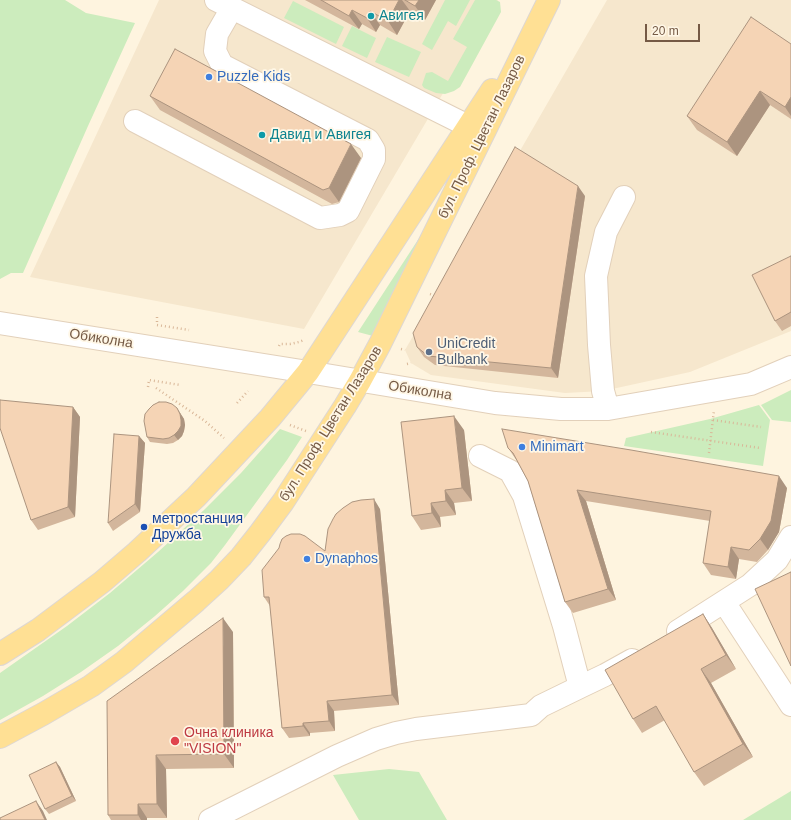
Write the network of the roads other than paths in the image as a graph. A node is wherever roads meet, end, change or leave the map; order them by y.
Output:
1 (224, 4) edge
2 (546, 6) edge
3 (135, 121) dead end
4 (468, 126) junction
5 (624, 197) dead end
6 (0, 323) edge
7 (791, 367) edge
8 (308, 372) junction
9 (360, 381) junction
10 (608, 409) junction
11 (480, 456) dead end
12 (791, 538) edge
13 (724, 602) junction
14 (0, 654) edge
15 (580, 686) junction
16 (791, 704) edge
17 (0, 737) edge
18 (210, 820) edge

1 - 3 street
1 - 4 street
2 - 4 main road, бул. Проф. Цветан Лазаров
2 - 9 main road, бул. Проф. Цветан Лазаров
4 - 8 main road, бул. Проф. Цветан Лазаров
5 - 10 street
6 - 8 street, Обиколна
7 - 10 street, Обиколна
8 - 9 street, Обиколна
8 - 14 main road, бул. Проф. Цветан Лазаров
9 - 10 street, Обиколна
9 - 17 main road, бул. Проф. Цветан Лазаров
11 - 15 street
12 - 13 street
13 - 15 street
13 - 16 street
15 - 18 street

